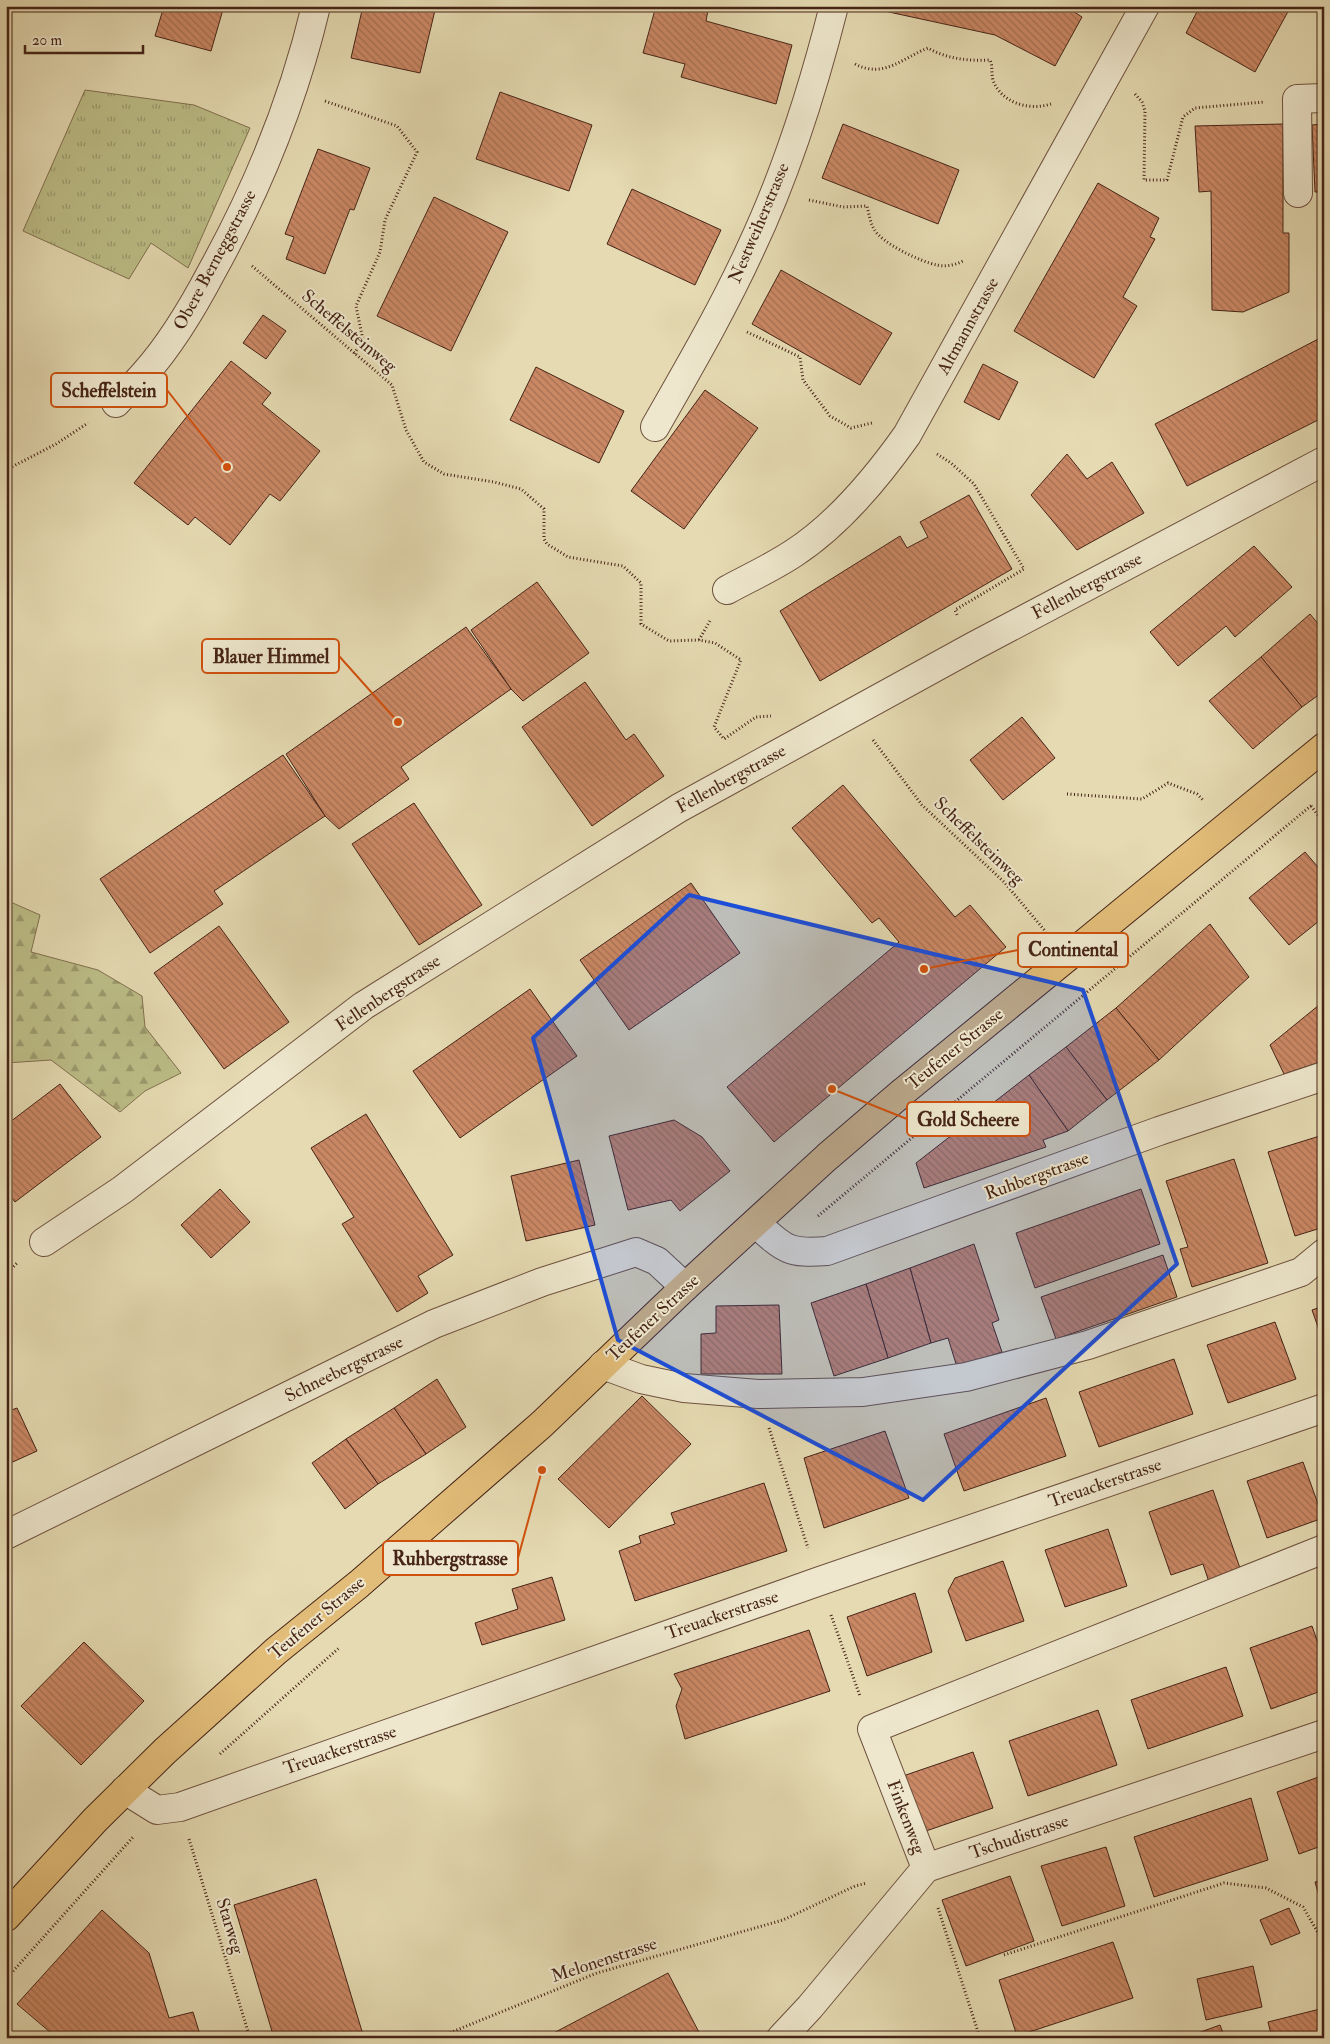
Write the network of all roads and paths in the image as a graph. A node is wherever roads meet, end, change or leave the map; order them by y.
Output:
1 (316, 6) edge
2 (834, 6) edge
3 (1145, 6) edge
4 (823, 48) junction
5 (1105, 78) junction
6 (292, 89) junction
7 (1324, 98) edge
8 (1297, 99) junction
9 (1087, 109) junction
10 (777, 184) junction
11 (1298, 193) dead end
12 (1006, 258) junction
13 (248, 261) dead end
14 (716, 318) junction
15 (354, 354) junction
16 (116, 403) joint
17 (875, 422) dead end
18 (655, 427) dead end
19 (931, 450) dead end
20 (1324, 461) edge
21 (6, 470) edge
22 (726, 590) dead end
23 (974, 646) junction
24 (756, 717) dead end
25 (1324, 747) edge
26 (894, 767) dead end
27 (1067, 794) dead end
28 (1209, 806) dead end
29 (1311, 806) dead end
30 (1324, 823) edge
31 (1047, 933) dead end
32 (1324, 1076) edge
33 (756, 1223) junction
34 (44, 1242) dead end
35 (1324, 1253) edge
36 (685, 1287) junction
37 (603, 1365) junction
38 (758, 1394) junction
39 (1324, 1408) edge
40 (6, 1535) edge
41 (1324, 1549) edge
42 (810, 1554) dead end
43 (829, 1607) dead end
44 (872, 1729) junction
45 (1324, 1734) edge
46 (125, 1790) junction
47 (187, 1831) dead end
48 (926, 1868) junction
49 (855, 1886) dead end
50 (6, 1917) edge
51 (1324, 1944) edge
52 (1004, 1955) dead end
53 (250, 2038) edge
54 (437, 2038) edge
55 (781, 2038) edge
56 (980, 2038) edge

1 - 6 street, Obere Berneggstrasse
2 - 4 street, Nestweiherstrasse
3 - 5 street, Altmannstrasse
4 - 9 path
4 - 10 street, Nestweiherstrasse
5 - 8 path
5 - 9 street, Altmannstrasse
6 - 15 path
6 - 16 street, Obere Berneggstrasse
7 - 8 street
8 - 11 street
9 - 12 street, Altmannstrasse
10 - 12 path
10 - 14 street, Nestweiherstrasse
12 - 22 street, Altmannstrasse
13 - 15 path, Scheffelsteinweg
14 - 17 path
14 - 18 street, Nestweiherstrasse
15 - 24 path, Scheffelsteinweg
16 - 21 path
19 - 23 path
20 - 23 street, Fellenbergstrasse
23 - 34 street, Fellenbergstrasse
25 - 33 main road, Teufener Strasse
26 - 31 path, Scheffelsteinweg
27 - 28 path
29 - 30 path
32 - 33 street, Ruhbergstrasse
33 - 36 main road, Teufener Strasse
35 - 38 street
36 - 37 main road, Teufener Strasse
36 - 40 street, Schneebergstrasse
37 - 38 street
37 - 46 main road, Teufener Strasse
38 - 42 path
39 - 46 street, Treuackerstrasse
41 - 44 street
43 - 44 path
44 - 48 street, Finkenweg
45 - 48 street, Tschudistrasse
46 - 50 main road, Teufener Strasse
47 - 53 path, Starweg
48 - 55 street
48 - 56 path, Finkenweg
49 - 54 path, Melonenstrasse
51 - 52 path

